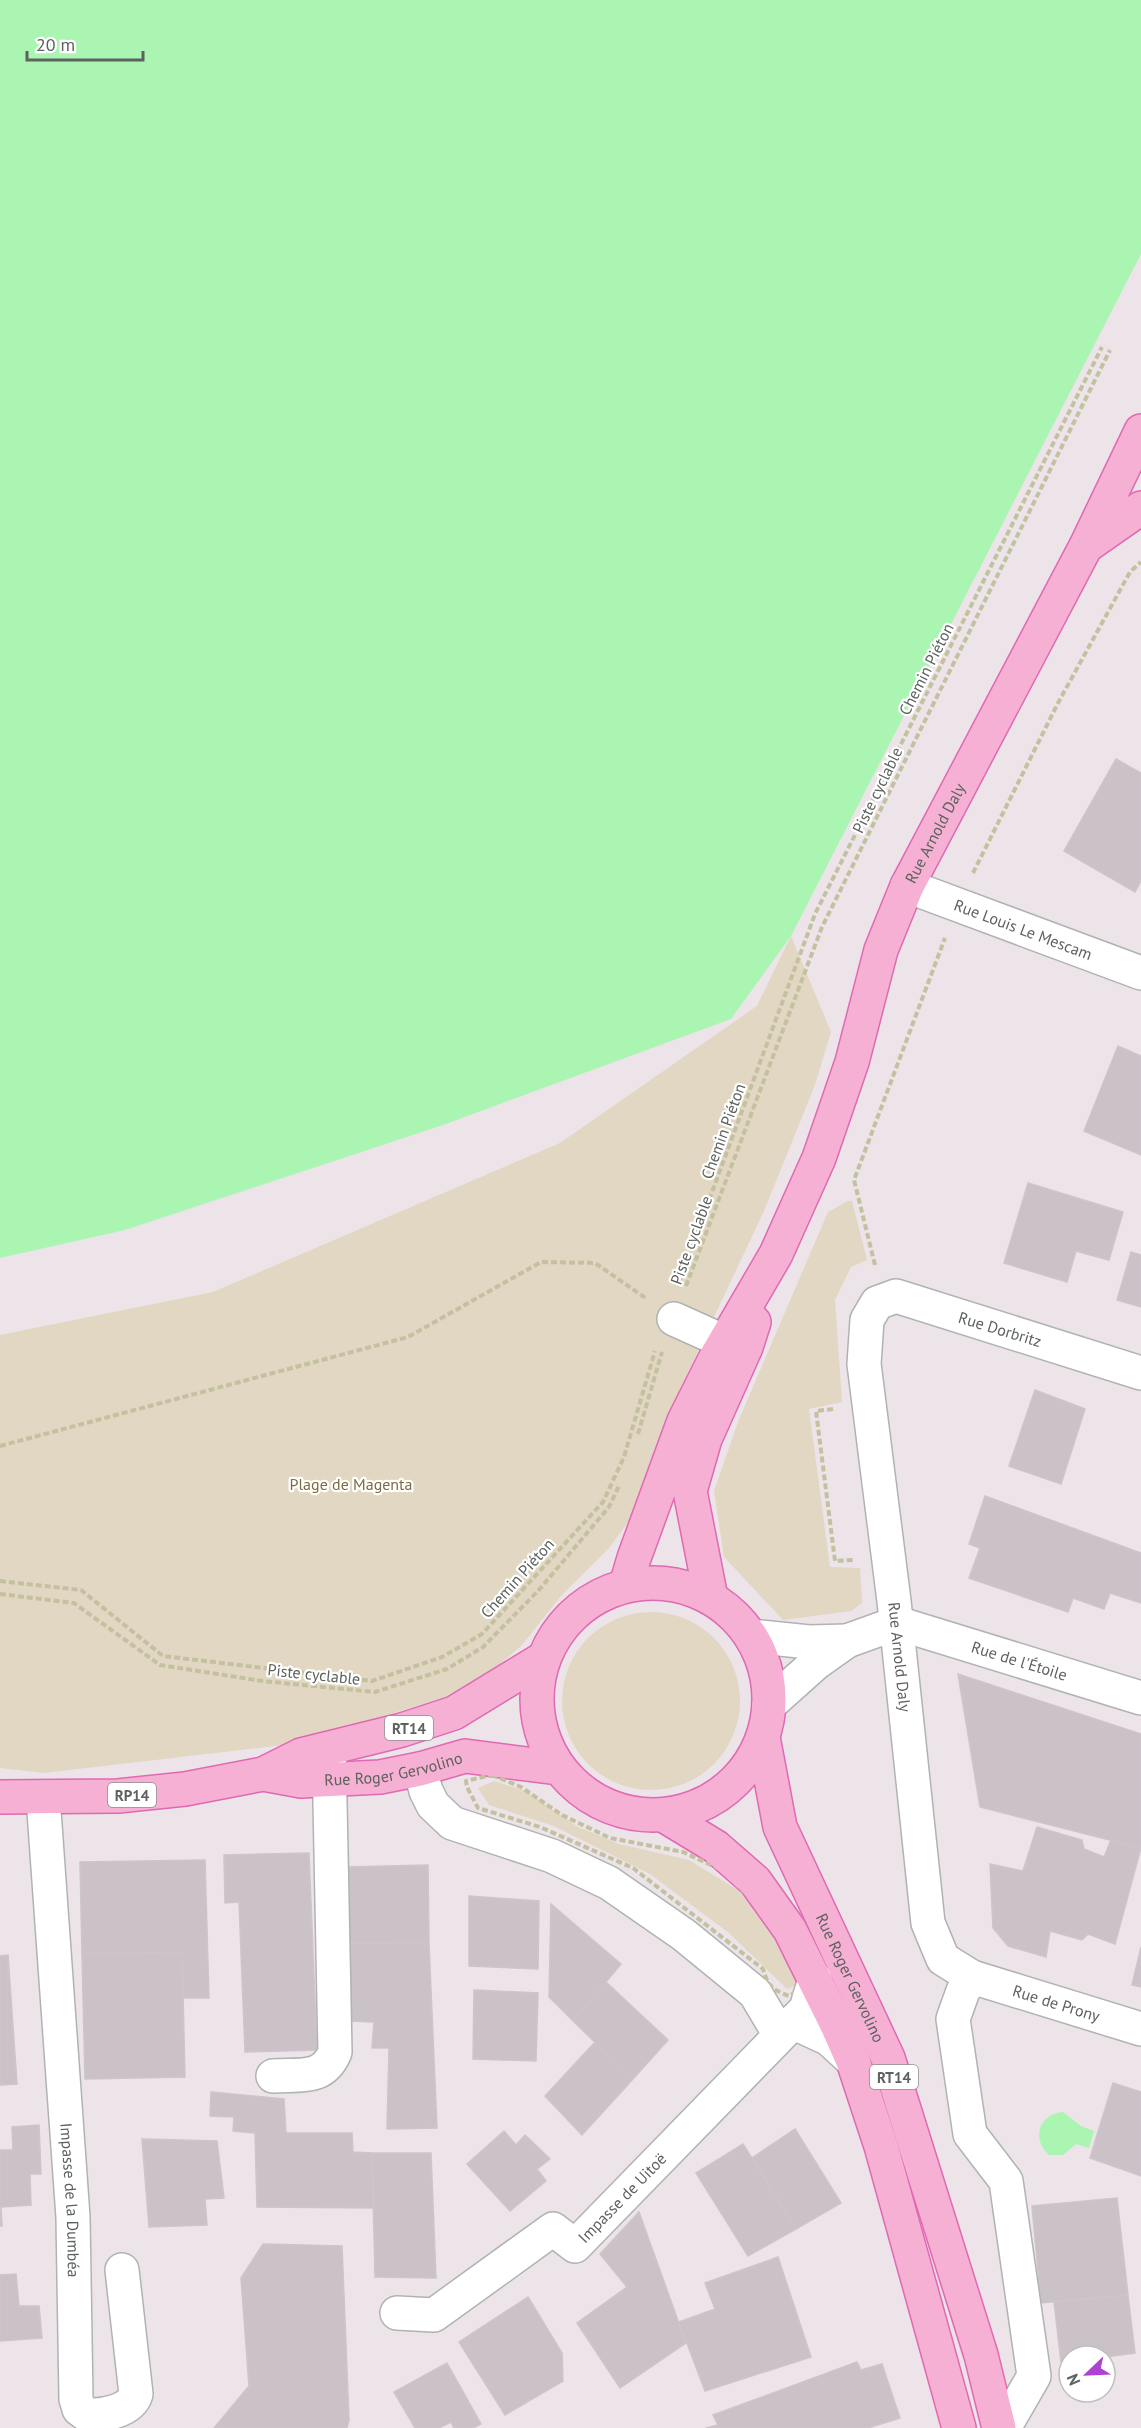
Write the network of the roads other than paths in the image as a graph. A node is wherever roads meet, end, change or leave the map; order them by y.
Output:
1 (1141, 431) edge
2 (1141, 508) edge
3 (1086, 546) junction
4 (907, 886) junction
5 (1141, 973) edge
6 (776, 1254) junction
7 (671, 1316) road end
8 (867, 1320) joint
9 (725, 1342) junction
10 (1141, 1373) edge
11 (626, 1585) junction
12 (711, 1598) junction
13 (897, 1623) junction
14 (751, 1636) junction
15 (847, 1641) junction
16 (544, 1658) junction
17 (1141, 1698) edge
18 (769, 1705) junction
19 (763, 1737) junction
20 (329, 1748) junction
21 (558, 1768) junction
22 (420, 1769) junction
23 (263, 1774) junction
24 (331, 1780) junction
25 (0, 1797) edge
26 (43, 1797) junction
27 (665, 1816) junction
28 (972, 1977) junction
29 (814, 1979) junction
30 (786, 2029) junction
31 (1141, 2029) edge
32 (853, 2061) junction
33 (273, 2076) dead end
34 (122, 2270) dead end
35 (397, 2313) dead end
36 (959, 2428) edge
37 (999, 2428) edge
38 (1004, 2428) edge

1 - 3 main road, Rue Arnold Daly
2 - 3 main road
3 - 4 main road, Rue Arnold Daly
4 - 5 street, Rue Louis Le Mescam
4 - 6 main road, Rue Arnold Daly
6 - 9 main road, Rue Arnold Daly
6 - 12 main road, Rue Arnold Daly
7 - 9 street
8 - 10 street, Rue Dorbritz
8 - 13 street, Rue Arnold Daly
9 - 11 main road, Rue Arnold Daly
11 - 12 main road
11 - 16 main road
12 - 14 main road
13 - 15 street
13 - 17 street, Rue de l'Étoile
13 - 28 street, Rue Arnold Daly
14 - 15 street
14 - 18 main road
15 - 18 street
16 - 20 main road, Rue Roger Gervolino / RT14
16 - 21 main road
18 - 19 main road
19 - 27 main road
19 - 37 main road, Rue Roger Gervolino / RT14
20 - 23 main road, Rue Roger Gervolino / RT14
20 - 24 street
21 - 22 main road, Rue Roger Gervolino / RT14
21 - 27 main road
22 - 24 main road, Rue Roger Gervolino / RT14
22 - 30 street
23 - 24 main road, Rue Roger Gervolino / RT14
23 - 26 main road, Rue Roger Gervolino / RP14
24 - 33 street
25 - 26 main road, Rue Roger Gervolino / RP14
26 - 34 street, Impasse de la Dumbéa
27 - 29 main road, Rue Roger Gervolino / RT14
28 - 31 street, Rue de Prony
28 - 38 street
29 - 30 street
29 - 32 main road, Rue Roger Gervolino / RT14
30 - 32 street
30 - 35 street, Impasse de Uitoë
32 - 36 main road, Rue Roger Gervolino / RT14

